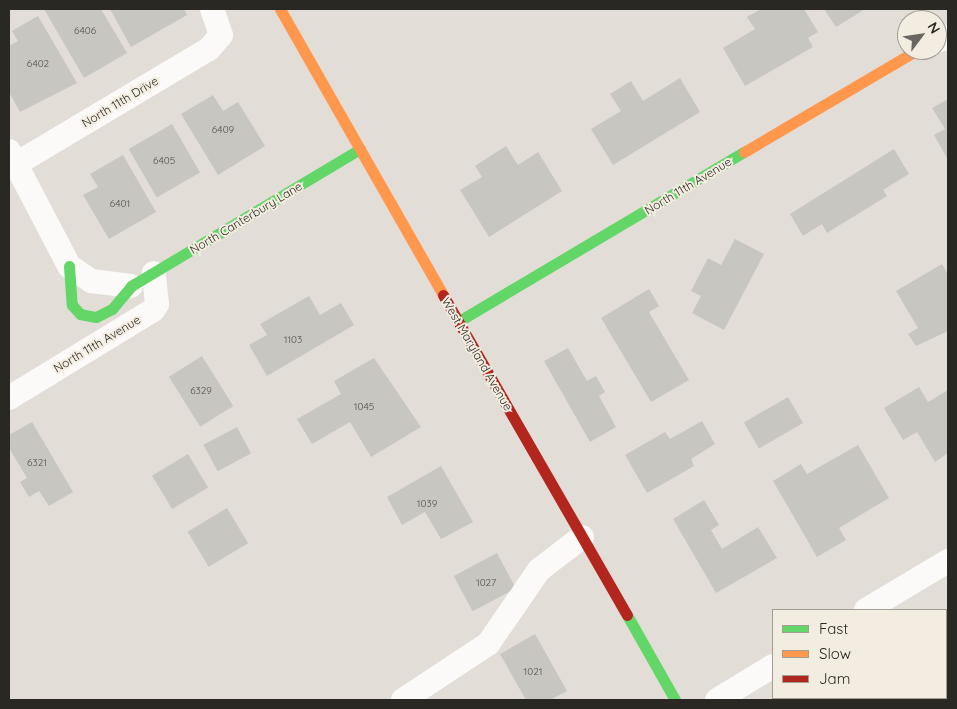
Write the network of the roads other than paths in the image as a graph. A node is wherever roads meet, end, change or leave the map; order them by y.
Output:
1 (212, 9) edge
2 (280, 9) edge
3 (900, 60) edge
4 (360, 149) junction
5 (12, 157) edge
6 (69, 266) junction
7 (154, 274) junction
8 (131, 286) junction
9 (459, 322) junction
10 (9, 398) edge
11 (582, 537) junction
12 (948, 561) edge
13 (868, 609) edge
14 (772, 667) edge
15 (403, 700) edge
16 (675, 700) edge
17 (716, 700) edge

1 - 5 street, North 11th Drive
2 - 4 street, West Maryland Avenue
3 - 9 street, North 11th Avenue
4 - 7 street, North Canterbury Lane
4 - 9 street, West Maryland Avenue
5 - 6 street
6 - 8 street
6 - 8 street
7 - 8 street, North Canterbury Lane
7 - 10 street, North 11th Avenue
9 - 11 street, West Maryland Avenue
11 - 15 street
11 - 16 street, West Maryland Avenue
12 - 13 street
14 - 17 street

